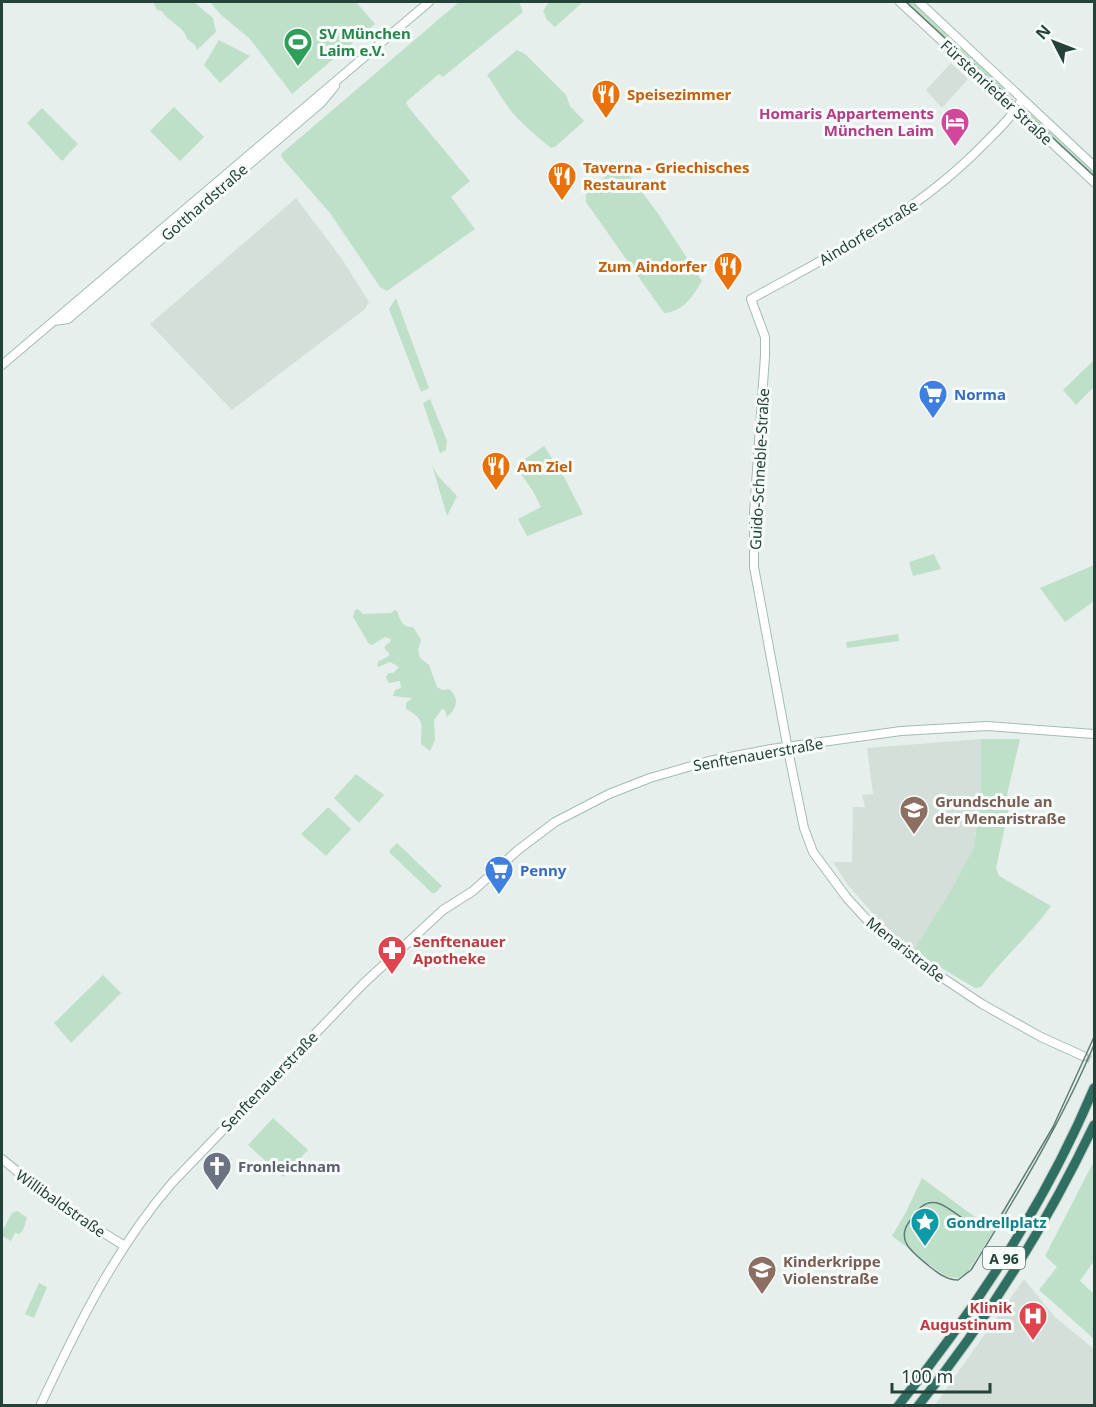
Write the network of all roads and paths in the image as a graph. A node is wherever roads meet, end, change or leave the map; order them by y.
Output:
1 (429, 2) edge
2 (900, 2) edge
3 (918, 2) edge
4 (1022, 99) junction
5 (1017, 110) junction
6 (1095, 166) edge
7 (1095, 182) edge
8 (751, 299) joint
9 (2, 365) edge
10 (1095, 734) edge
11 (787, 746) junction
12 (1083, 1056) tunnel mouth
13 (1095, 1088) edge
14 (1095, 1125) edge
15 (2, 1159) edge
16 (123, 1245) junction
17 (40, 1406) edge
18 (898, 1406) edge
19 (918, 1406) edge

1 - 9 street, Gotthardstraße
2 - 5 street, Fürstenrieder Straße
3 - 4 street, Fürstenrieder Straße
4 - 5 street, Aindorferstraße
4 - 6 street, Fürstenrieder Straße
5 - 7 street, Fürstenrieder Straße
5 - 8 street, Aindorferstraße
8 - 11 street, Guido-Schneble-Straße
10 - 11 street, Senftenauerstraße
11 - 12 street, Menaristraße
11 - 16 street, Senftenauerstraße
13 - 18 highway, A 96
14 - 19 highway, A 96
15 - 16 street, Willibaldstraße
16 - 17 street, Senftenauerstraße

